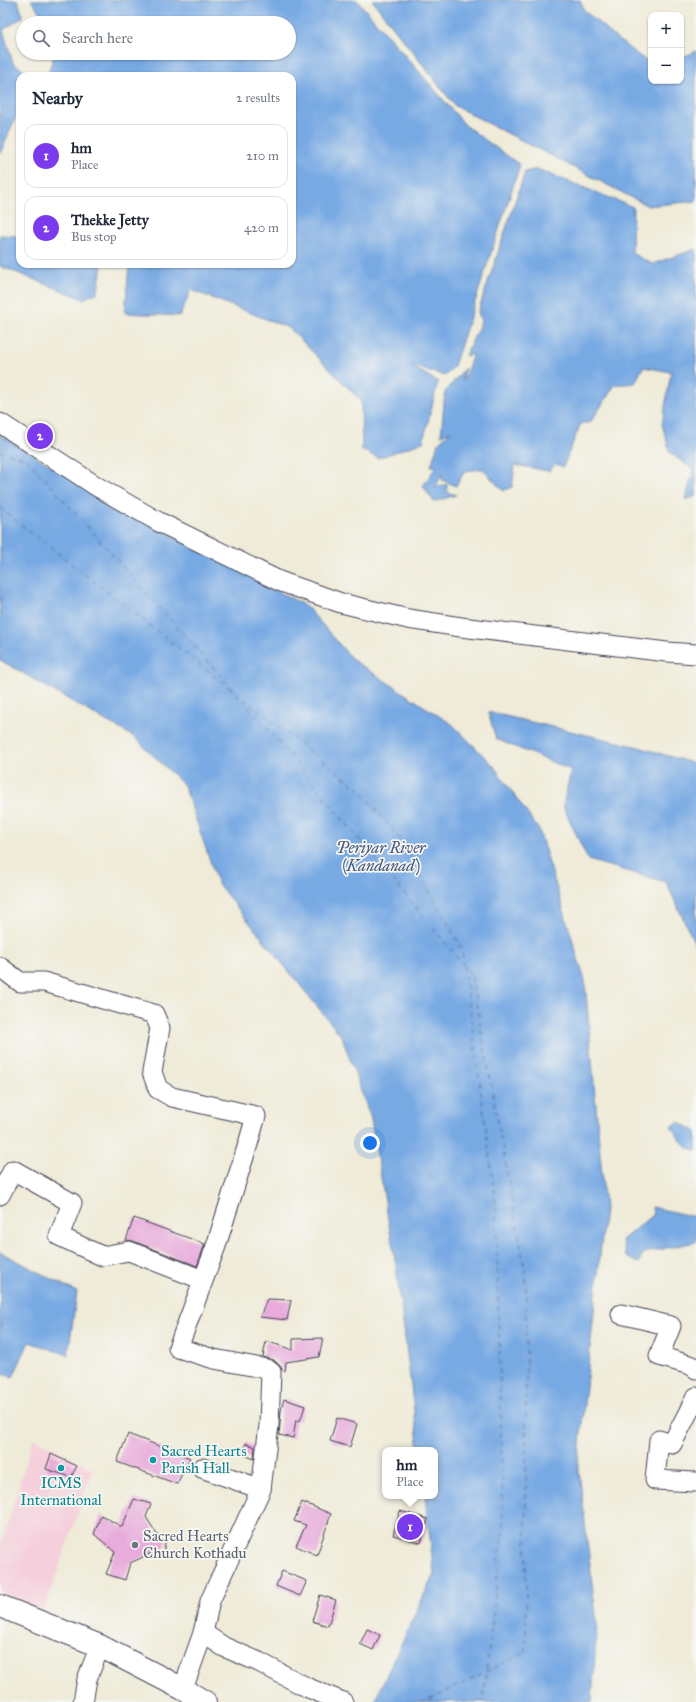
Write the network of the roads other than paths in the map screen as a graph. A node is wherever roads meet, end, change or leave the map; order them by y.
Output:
1 (0, 423) edge
2 (696, 654) edge
3 (0, 968) edge
4 (0, 1195) edge
5 (203, 1280) junction
6 (621, 1314) dead end
7 (696, 1369) edge
8 (696, 1397) edge
9 (202, 1468) dead end
10 (696, 1482) edge
11 (261, 1489) junction
12 (0, 1606) edge
13 (203, 1633) junction
14 (100, 1646) junction
15 (183, 1689) junction
16 (83, 1702) edge
17 (205, 1702) edge
18 (343, 1702) edge

1 - 2 street
3 - 5 street
4 - 5 street
5 - 11 street
6 - 7 street
8 - 10 street
9 - 11 street
11 - 13 street
12 - 14 main road
13 - 15 street
13 - 18 street
14 - 15 main road
14 - 16 street
15 - 17 main road

